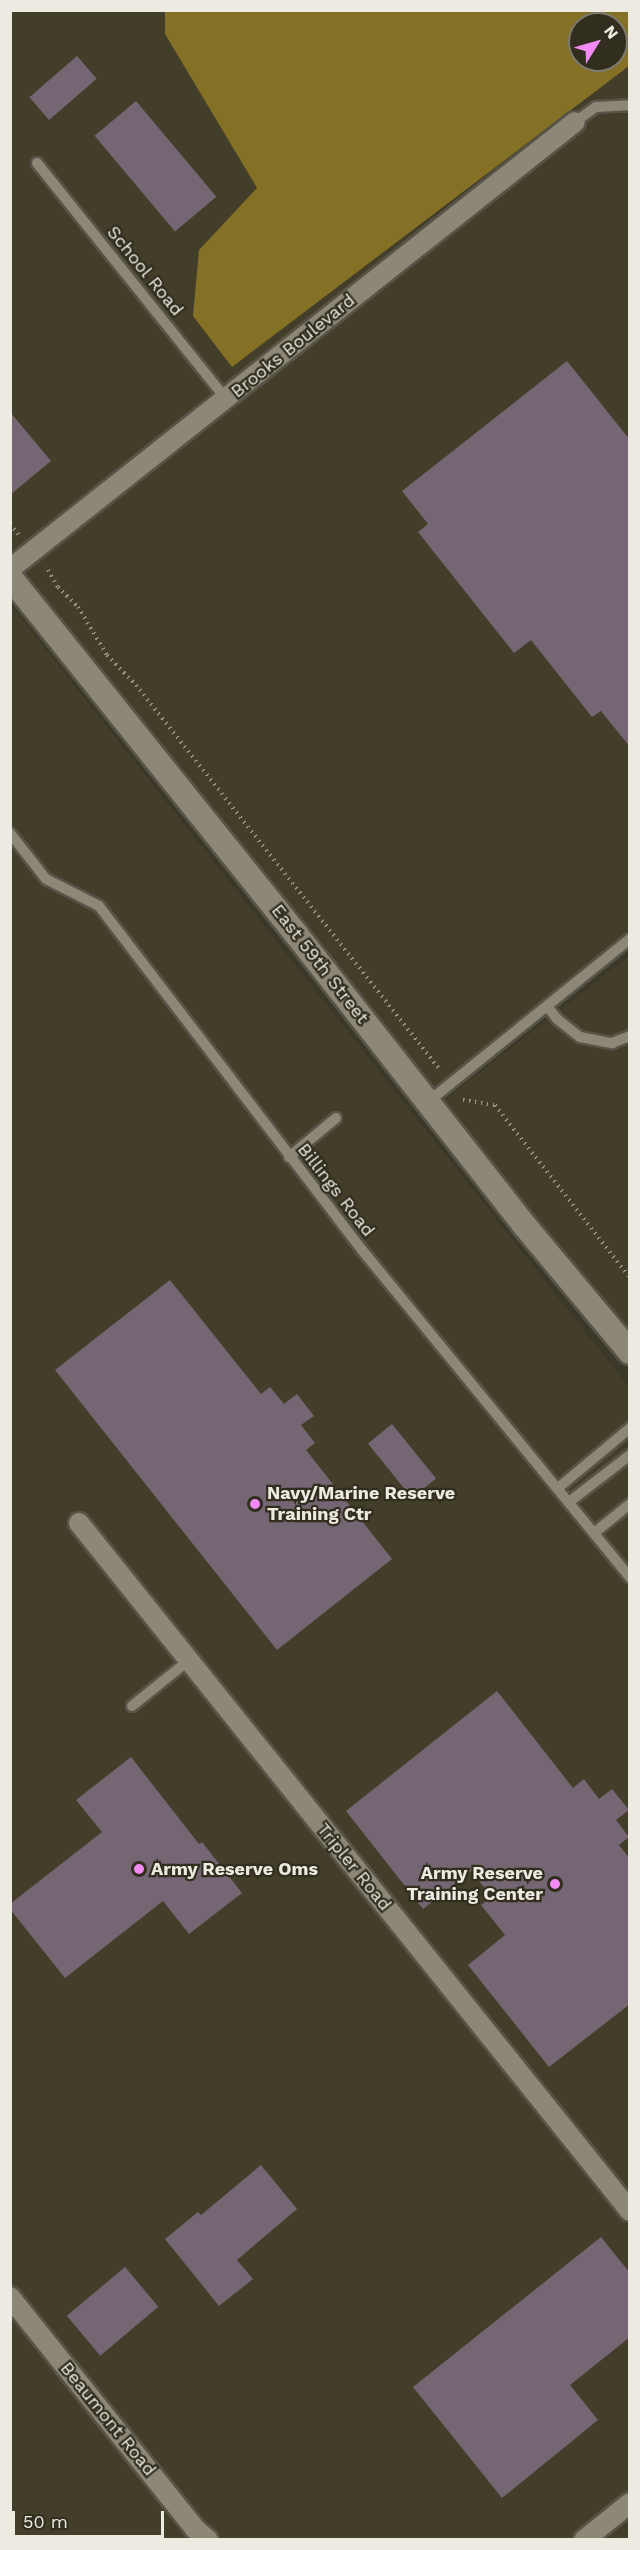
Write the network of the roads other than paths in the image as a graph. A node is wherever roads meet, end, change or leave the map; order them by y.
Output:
1 (630, 105) edge
2 (575, 122) joint
3 (37, 163) dead end
4 (226, 399) junction
5 (10, 569) edge
6 (10, 577) edge
7 (10, 833) edge
8 (630, 939) edge
9 (547, 1006) junction
10 (630, 1036) edge
11 (429, 1101) junction
12 (336, 1118) dead end
13 (289, 1157) junction
14 (630, 1352) edge
15 (630, 1428) edge
16 (630, 1455) edge
17 (558, 1488) junction
18 (569, 1502) junction
19 (630, 1504) edge
20 (79, 1524) dead end
21 (594, 1533) junction
22 (626, 1565) edge
23 (630, 1578) edge
24 (188, 1661) junction
25 (132, 1706) dead end
26 (630, 2211) edge
27 (10, 2297) edge
28 (630, 2503) edge
29 (208, 2540) edge
30 (584, 2540) edge

1 - 2 lane
2 - 4 street, Brooks Boulevard
3 - 4 lane, School Road
4 - 5 street, Brooks Boulevard
6 - 11 street, East 59th Street
7 - 13 lane, Billings Road
8 - 9 lane
9 - 10 lane
9 - 11 lane
11 - 14 street, East 59th Street
12 - 13 lane
13 - 17 lane, Billings Road
15 - 17 lane
16 - 18 lane
17 - 18 lane, Billings Road
18 - 21 lane, Billings Road
19 - 21 lane
20 - 24 street, Tripler Road
21 - 22 lane, Billings Road
22 - 23 lane, Billings Road
24 - 25 lane
24 - 26 street, Tripler Road
27 - 29 street, Beaumont Road
28 - 30 street

